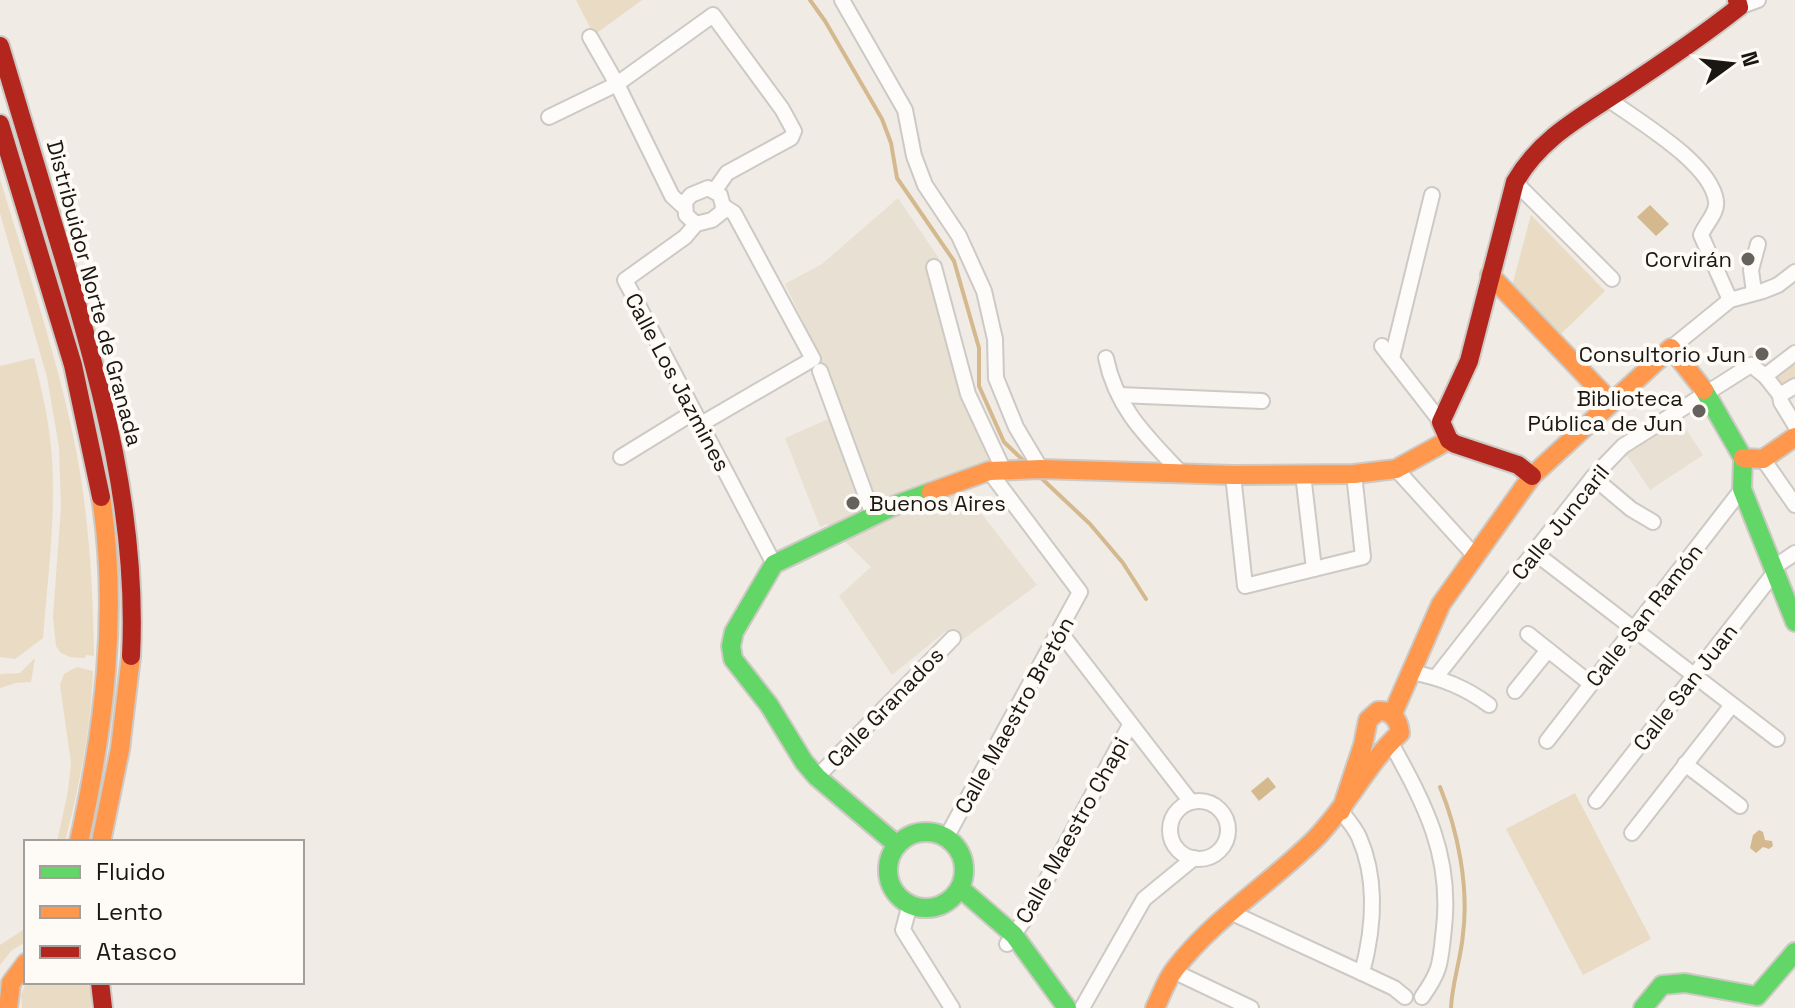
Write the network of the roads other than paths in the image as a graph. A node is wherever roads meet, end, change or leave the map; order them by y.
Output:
1 (842, 0) edge
2 (1758, 0) edge
3 (1738, 3) edge
4 (590, 37) dead end
5 (0, 46) edge
6 (617, 84) junction
7 (1608, 99) junction
8 (549, 117) dead end
9 (0, 124) edge
10 (1515, 182) junction
11 (715, 190) junction
12 (1432, 195) dead end
13 (723, 206) junction
14 (685, 208) junction
15 (696, 224) junction
16 (1758, 244) dead end
17 (934, 267) dead end
18 (1795, 272) edge
19 (1490, 275) junction
20 (1612, 279) dead end
21 (1754, 292) junction
22 (1730, 300) junction
23 (1671, 348) junction
24 (1795, 353) edge
25 (1106, 358) dead end
26 (820, 371) dead end
27 (1765, 376) junction
28 (1795, 386) edge
29 (1706, 392) junction
30 (1119, 395) junction
31 (1780, 395) junction
32 (1262, 401) dead end
33 (1611, 402) junction
34 (697, 418) junction
35 (1441, 422) junction
36 (1795, 425) edge
37 (1795, 437) edge
38 (1449, 440) junction
39 (621, 457) dead end
40 (1743, 458) junction
41 (1763, 459) junction
42 (1041, 469) junction
43 (1396, 469) junction
44 (996, 471) junction
45 (1181, 473) junction
46 (1303, 474) junction
47 (1354, 474) junction
48 (1233, 475) junction
49 (1532, 476) junction
50 (1593, 477) junction
51 (1742, 489) junction
52 (1795, 505) edge
53 (873, 515) junction
54 (1653, 522) dead end
55 (1535, 553) junction
56 (1795, 553) edge
57 (1475, 556) junction
58 (774, 564) junction
59 (1314, 569) junction
60 (1774, 571) junction
61 (1794, 617) edge
62 (1634, 629) junction
63 (1060, 632) junction
64 (1528, 634) dead end
65 (953, 638) dead end
66 (1548, 650) junction
67 (1411, 672) junction
68 (1694, 675) junction
69 (1436, 677) junction
70 (1591, 684) junction
71 (1515, 691) dead end
72 (1489, 705) dead end
73 (1732, 705) junction
74 (1393, 713) junction
75 (1130, 725) junction
76 (1367, 731) junction
77 (1777, 739) dead end
78 (1547, 741) dead end
79 (1389, 743) junction
80 (1685, 764) junction
81 (817, 777) junction
82 (1596, 801) dead end
83 (1191, 802) junction
84 (1740, 806) dead end
85 (1341, 811) junction
86 (1632, 833) dead end
87 (946, 838) junction
88 (79, 840) edge
89 (101, 840) edge
90 (897, 845) junction
91 (1194, 858) junction
92 (955, 894) junction
93 (910, 904) junction
94 (1230, 912) junction
95 (1010, 940) junction
96 (1795, 952) edge
97 (24, 965) edge
98 (1173, 971) junction
99 (1362, 973) junction
100 (5, 1000) edge
101 (1424, 1002) edge
102 (1403, 1003) edge
103 (1241, 1006) edge
104 (952, 1008) edge
105 (1053, 1008) edge
106 (1067, 1008) edge
107 (1082, 1008) edge
108 (1155, 1008) edge
109 (1643, 1008) edge

1 - 42 street
2 - 3 street
3 - 7 street
4 - 6 street
5 - 89 street, Distribuidor Norte de Granada
6 - 8 street
6 - 11 street
6 - 14 street
7 - 10 street
7 - 22 street
9 - 88 street, Distribuidor Norte de Granada
10 - 19 street
10 - 20 street
11 - 13 street
11 - 14 street
12 - 35 street
13 - 15 street
13 - 34 street
14 - 15 street
15 - 34 street, Calle Los Jazmines
16 - 21 street
17 - 44 street
18 - 21 street
19 - 33 street
19 - 35 street
21 - 22 street
22 - 23 street
23 - 29 street
23 - 33 street
24 - 27 street
25 - 30 street
26 - 53 street
27 - 29 street, Calle Juncaril
27 - 31 street
28 - 31 street
29 - 40 street
29 - 50 street, Calle Juncaril
30 - 32 street
30 - 45 street
31 - 36 street
33 - 49 street
34 - 39 street
34 - 58 street, Calle Los Jazmines
35 - 38 street
37 - 41 street
38 - 43 street
38 - 49 street
40 - 41 street
40 - 51 street
41 - 52 street
42 - 44 street
42 - 45 street
43 - 47 street
43 - 57 street
44 - 53 street
44 - 63 street, Calle Maestro Bretón
45 - 48 street
46 - 47 street
46 - 48 street
46 - 59 street
47 - 59 street
48 - 59 street
49 - 57 street
50 - 54 street
50 - 55 street, Calle Juncaril
51 - 60 street
51 - 62 street, Calle San Ramón
53 - 58 street
55 - 62 street
55 - 69 street, Calle Juncaril
56 - 60 street, Calle San Juan
57 - 67 street
58 - 81 street
60 - 61 street
60 - 68 street, Calle San Juan
62 - 68 street
62 - 70 street, Calle San Ramón
63 - 75 street
63 - 87 street, Calle Maestro Bretón
64 - 66 street
65 - 81 street, Calle Granados
66 - 70 street
66 - 71 street
67 - 69 street
67 - 74 street
68 - 73 street
68 - 82 street, Calle San Juan
69 - 72 street
70 - 78 street, Calle San Ramón
73 - 77 street
73 - 80 street
74 - 76 street
74 - 79 street
75 - 83 street
75 - 95 street, Calle Maestro Chapi
76 - 79 street
76 - 85 street
79 - 85 street
79 - 101 street
80 - 84 street
80 - 86 street
81 - 90 street
83 - 91 street
83 - 91 street
85 - 94 street
85 - 99 street
87 - 90 street
87 - 92 street
90 - 93 street
91 - 107 street
92 - 93 street
92 - 95 street
93 - 104 street
94 - 98 street
94 - 99 street
95 - 105 street
95 - 106 street
96 - 109 street
97 - 100 street
98 - 103 street
98 - 108 street
99 - 102 street
101 - 102 street

